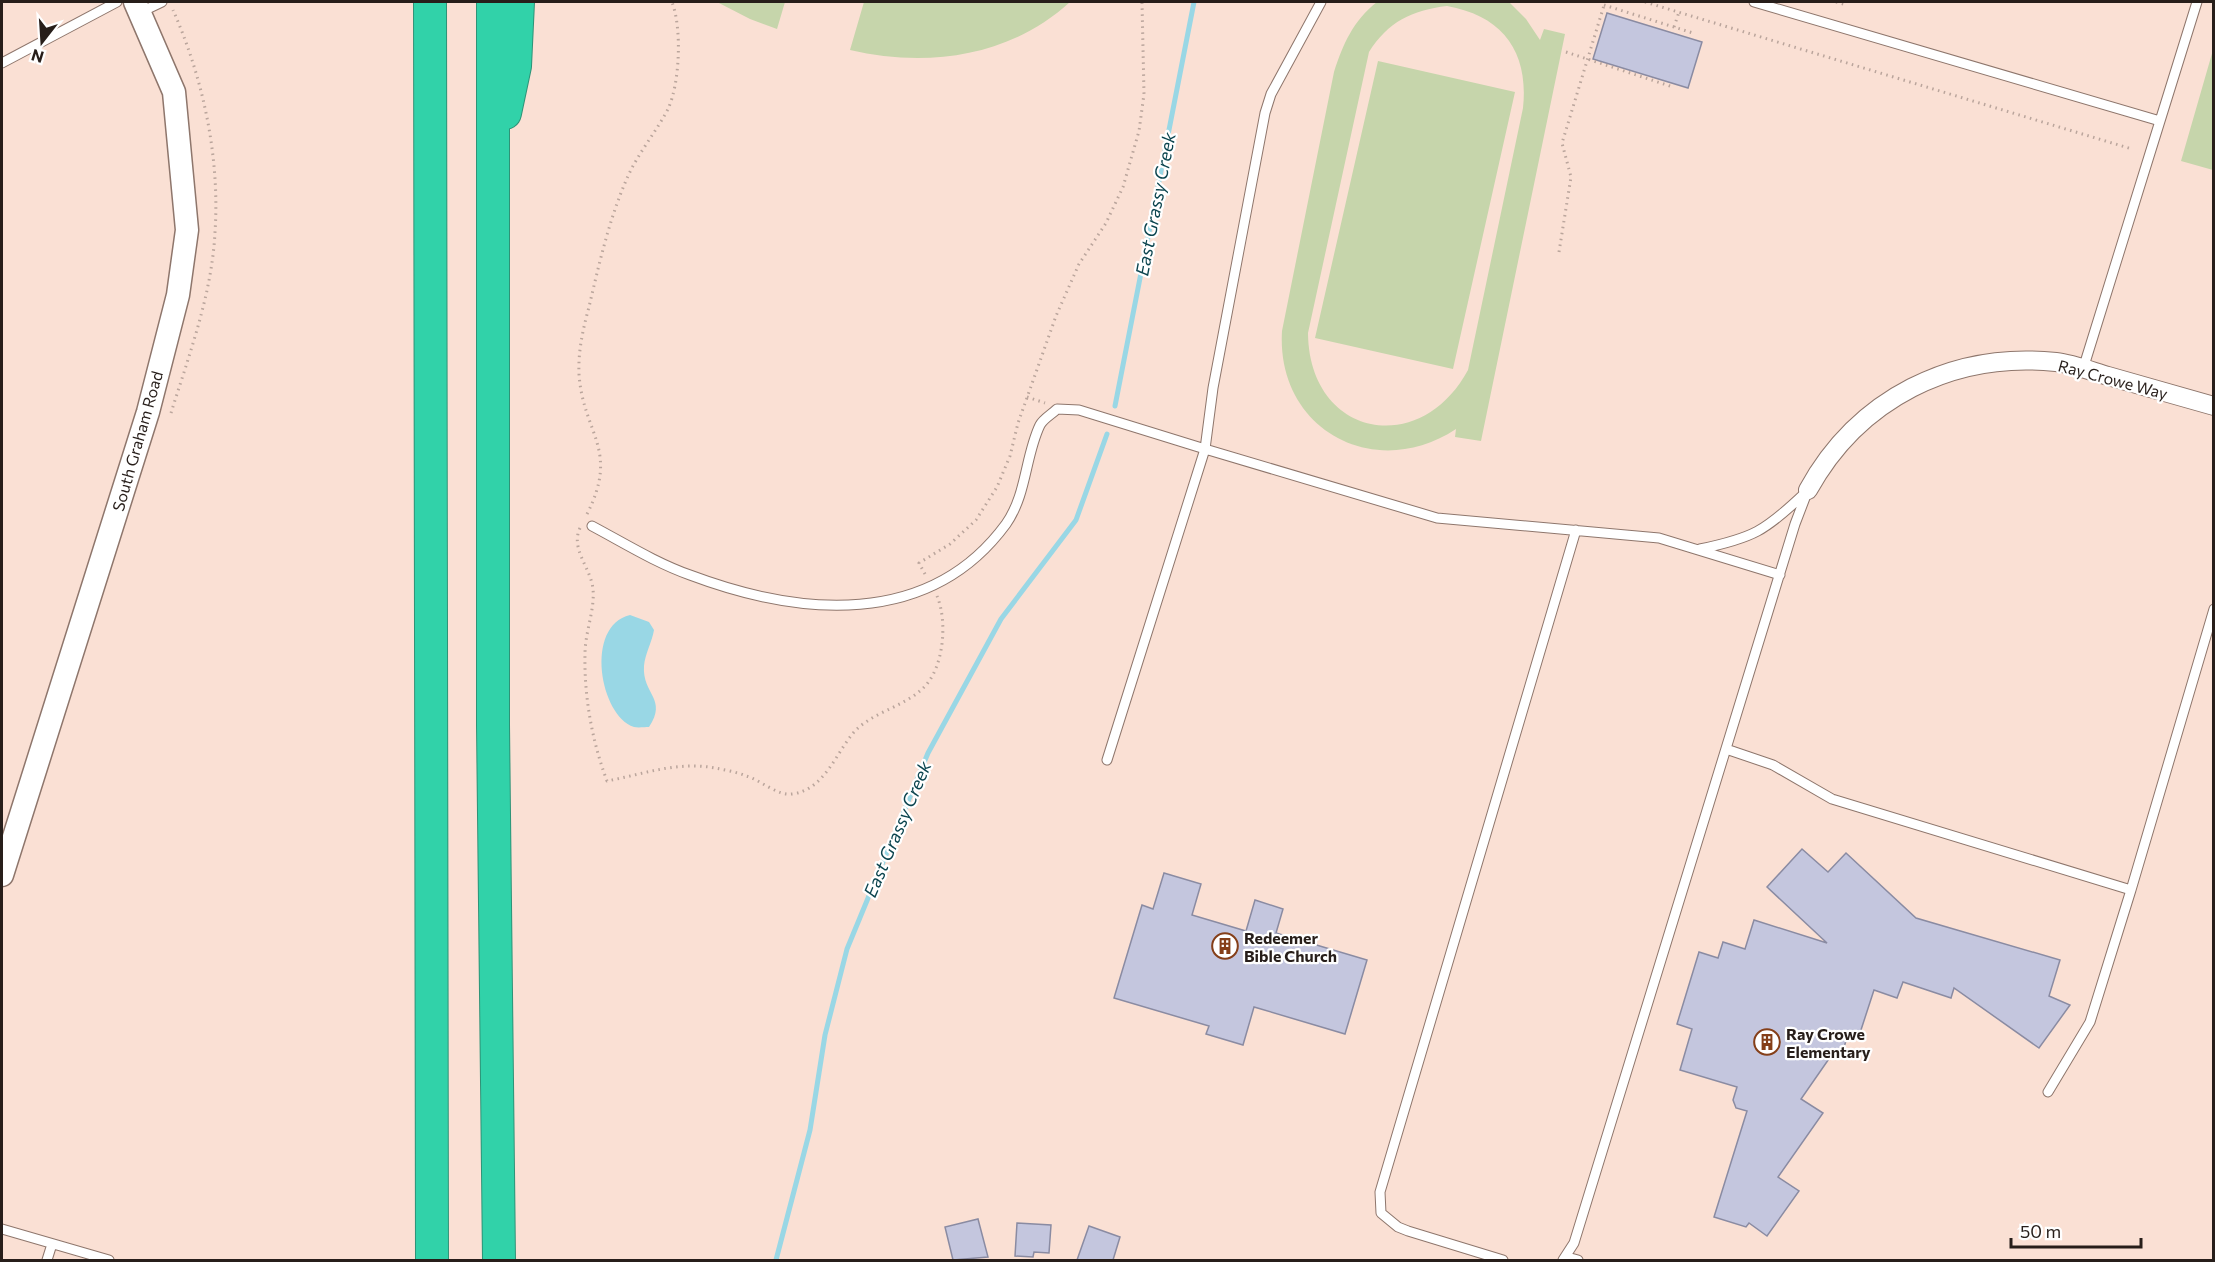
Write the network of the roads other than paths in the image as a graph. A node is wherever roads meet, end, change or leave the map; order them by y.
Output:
1 (117, 2) edge
2 (162, 2) edge
3 (417, 2) edge
4 (430, 2) edge
5 (493, 2) edge
6 (518, 2) edge
7 (1321, 2) edge
8 (1754, 2) edge
9 (2197, 2) edge
10 (138, 7) edge
11 (2, 63) edge
12 (2160, 122) junction
13 (492, 175) junction
14 (2083, 369) junction
15 (2214, 406) edge
16 (1205, 449) junction
17 (1808, 490) junction
18 (587, 526) road end
19 (1576, 530) junction
20 (431, 546) junction
21 (1699, 550) junction
22 (1780, 575) junction
23 (2214, 609) edge
24 (1726, 749) junction
25 (1107, 760) dead end
26 (2, 875) edge
27 (2131, 890) junction
28 (2048, 1092) dead end
29 (2, 1229) edge
30 (52, 1244) junction
31 (1565, 1259) edge
32 (47, 1260) edge
33 (109, 1260) edge
34 (432, 1260) edge
35 (500, 1260) edge
36 (1503, 1260) edge
37 (1578, 1260) edge

1 - 11 lane
2 - 10 lane
3 - 20 highway
4 - 20 highway
5 - 13 highway
6 - 13 highway
7 - 16 lane
8 - 12 lane
9 - 12 lane
10 - 26 street, South Graham Road
12 - 14 lane
13 - 35 highway
14 - 15 street, Ray Crowe Way
14 - 17 street, Ray Crowe Way
16 - 18 lane
16 - 19 lane
16 - 25 lane
17 - 21 lane
17 - 22 lane
19 - 21 lane
19 - 36 lane
20 - 34 highway
21 - 22 lane
22 - 24 lane
23 - 27 lane
24 - 27 lane
24 - 31 lane
27 - 28 lane
29 - 30 lane
30 - 32 lane
30 - 33 lane
31 - 37 lane

